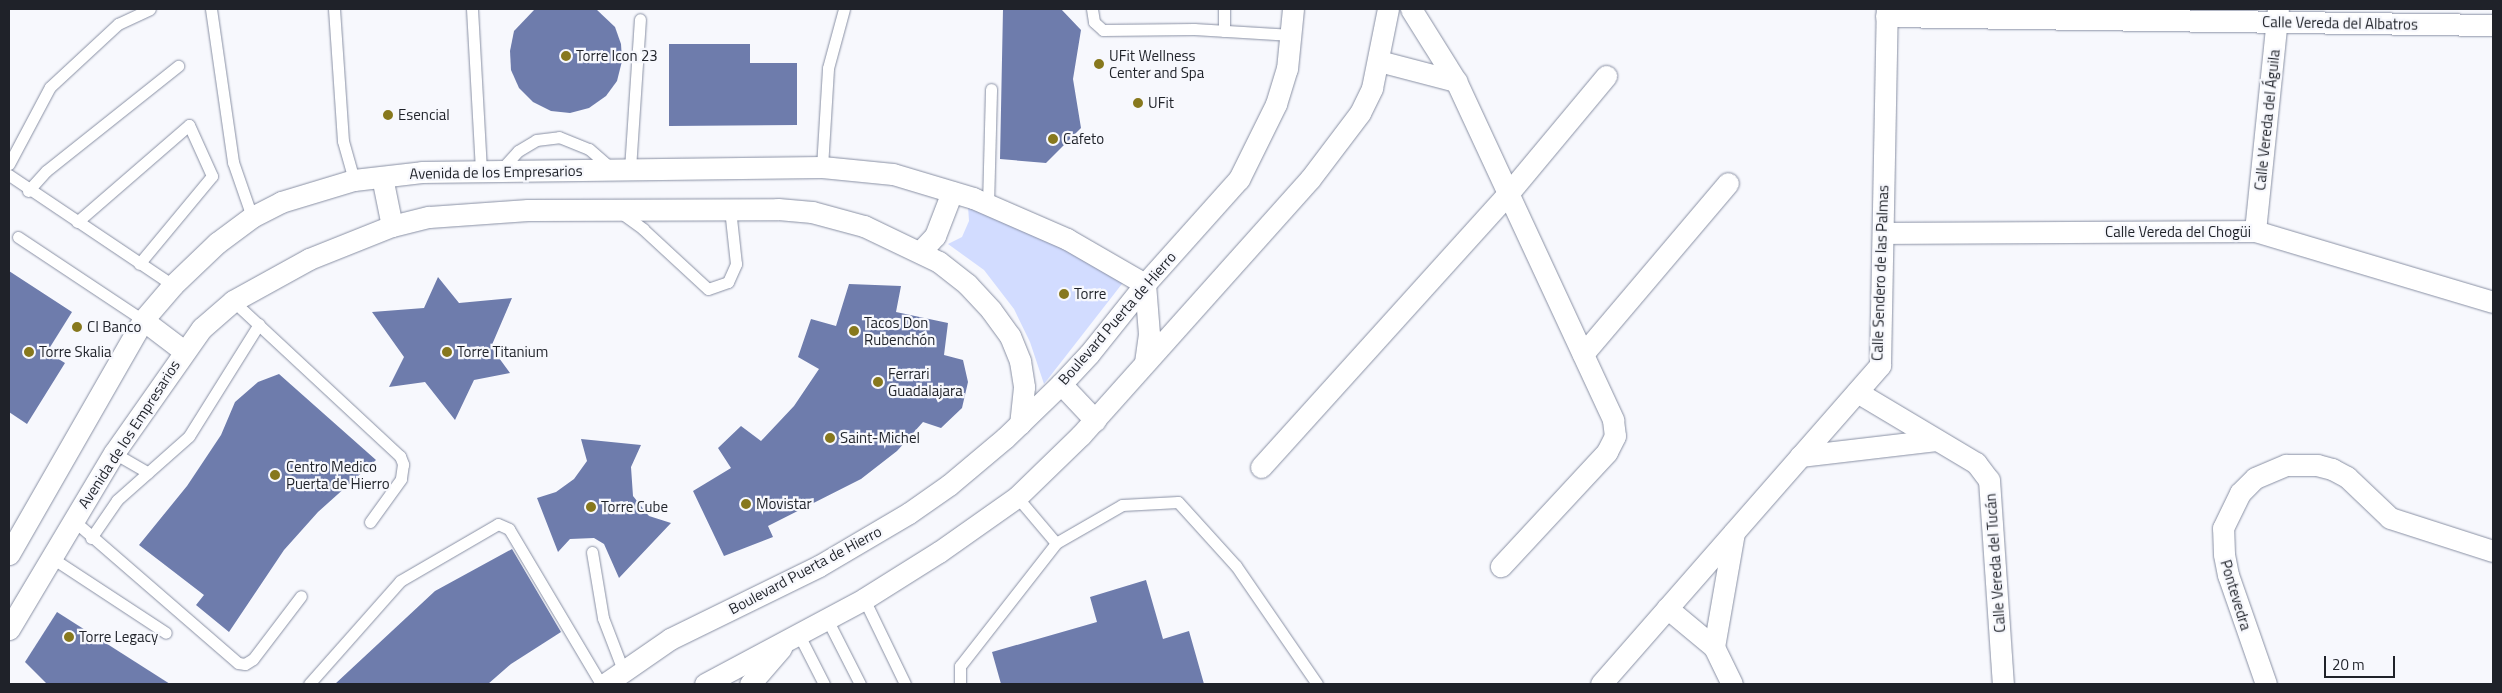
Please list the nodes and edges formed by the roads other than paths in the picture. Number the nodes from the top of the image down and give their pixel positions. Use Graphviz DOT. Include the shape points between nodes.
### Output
graph roads {
  1 [pos="150,9"];
  2 [pos="211,9"];
  3 [pos="334,9"];
  4 [pos="472,9"];
  5 [pos="844,9"];
  6 [pos="1092,9"];
  7 [pos="1224,9"];
  8 [pos="1293,9"];
  9 [pos="1388,9"];
  10 [pos="1411,9"];
  11 [pos="1886,13"];
  12 [pos="2278,15"];
  13 [pos="640,19"];
  14 [pos="2493,25"];
  15 [pos="1224,31"];
  16 [pos="1292,35"];
  17 [pos="1379,61"];
  18 [pos="178,66"];
  19 [pos="1606,76"];
  20 [pos="1456,81"];
  21 [pos="991,89"];
  22 [pos="9,164"];
  23 [pos="822,167"];
  24 [pos="622,169"];
  25 [pos="490,171"];
  26 [pos="9,175"];
  27 [pos="382,177"];
  28 [pos="354,180"];
  29 [pos="1728,183"];
  30 [pos="28,190"];
  31 [pos="952,192"];
  32 [pos="1507,195"];
  33 [pos="988,205"];
  34 [pos="730,209"];
  35 [pos="617,210"];
  36 [pos="252,217"];
  37 [pos="77,222"];
  38 [pos="392,226"];
  39 [pos="2256,231"];
  40 [pos="1882,233"];
  41 [pos="18,237"];
  42 [pos="920,252"];
  43 [pos="139,264"];
  44 [pos="1144,284"];
  45 [pos="172,285"];
  46 [pos="233,301"];
  47 [pos="2493,302"];
  48 [pos="143,320"];
  49 [pos="259,324"];
  50 [pos="184,351"];
  51 [pos="1583,354"];
  52 [pos="1146,363"];
  53 [pos="1061,384"];
  54 [pos="1857,392"];
  55 [pos="1095,420"];
  56 [pos="1020,424"];
  57 [pos="1936,440"];
  58 [pos="114,453"];
  59 [pos="1800,456"];
  60 [pos="1261,467"];
  61 [pos="148,473"];
  62 [pos="1017,497"];
  63 [pos="73,520"];
  64 [pos="370,522"];
  65 [pos="1734,532"];
  66 [pos="90,538"];
  67 [pos="1056,543"];
  68 [pos="2493,551"];
  69 [pos="592,552"];
  70 [pos="9,554"];
  71 [pos="52,558"];
  72 [pos="1501,566"];
  73 [pos="301,596"];
  74 [pos="864,599"];
  75 [pos="1667,608"];
  76 [pos="827,619"];
  77 [pos="9,629"];
  78 [pos="166,633"];
  79 [pos="792,638"];
  80 [pos="1714,647"];
  81 [pos="623,670"];
  82 [pos="309,684"];
  83 [pos="603,684"];
  84 [pos="705,684"];
  85 [pos="750,684"];
  86 [pos="824,684"];
  87 [pos="860,684"];
  88 [pos="905,684"];
  89 [pos="960,684"];
  90 [pos="1317,684"];
  91 [pos="1601,684"];
  92 [pos="1732,684"];
  93 [pos="2003,684"];
  94 [pos="2266,684"];
  1 -- 22 [label="lane" via="118,24 50,87"];
  2 -- 36 [label="lane" via="233,162"];
  3 -- 28 [label="lane" via="343,141"];
  4 -- 25 [label="lane"];
  5 -- 23 [label="lane" via="828,68"];
  6 -- 15 [label="lane" via="1094,22 1103,30"];
  7 -- 15 [label="lane"];
  8 -- 16 [label="street, Boulevard Puerta de Hierro"];
  9 -- 17 [label="street"];
  10 -- 20 [label="street"];
  11 -- 12 [label="street, Calle Vereda del Albatros"];
  11 -- 40 [label="street, Calle Sendero de las Palmas"];
  12 -- 14 [label="street, Calle Vereda del Albatros"];
  12 -- 39 [label="street, Calle Vereda del Águila"];
  13 -- 24 [label="lane"];
  15 -- 16 [label="lane"];
  16 -- 44 [label="street, Boulevard Puerta de Hierro" via="1287,69 1276,104 1243,172"];
  17 -- 20 [label="street"];
  17 -- 52 [label="street" via="1372,88 1360,113 1310,180"];
  18 -- 30 [label="lane" via="46,171"];
  19 -- 32 [label="street"];
  20 -- 32 [label="street"];
  21 -- 33 [label="lane"];
  23 -- 24 [label="street, Avenida de los Empresarios"];
  23 -- 31 [label="street, Avenida de los Empresarios" via="893,174"];
  24 -- 25 [label="street, Avenida de los Empresarios"];
  24 -- 25 [label="lane" via="559,137 536,140"];
  25 -- 27 [label="street, Avenida de los Empresarios" via="422,172"];
  26 -- 30 [label="lane"];
  27 -- 28 [label="street, Avenida de los Empresarios"];
  27 -- 38 [label="street"];
  28 -- 36 [label="street, Avenida de los Empresarios" via="281,202"];
  29 -- 51 [label="street"];
  30 -- 37 [label="lane"];
  31 -- 33 [label="street, Avenida de los Empresarios"];
  31 -- 42 [label="street" via="934,236"];
  32 -- 51 [label="street"];
  32 -- 60 [label="street"];
  33 -- 44 [label="street, Avenida de los Empresarios" via="1067,239"];
  34 -- 35 [label="street, Avenida de los Empresarios"];
  34 -- 35 [label="lane" via="736,264 728,282 708,289 643,229"];
  34 -- 42 [label="street, Avenida de los Empresarios" via="812,212 864,226"];
  35 -- 38 [label="street, Avenida de los Empresarios" via="478,212 429,217"];
  36 -- 45 [label="street, Avenida de los Empresarios" via="217,243"];
  37 -- 43 [label="lane"];
  37 -- 43 [label="lane" via="189,125 212,176"];
  38 -- 46 [label="street, Avenida de los Empresarios" via="309,259"];
  39 -- 40 [label="street, Calle Vereda del Chogüi"];
  39 -- 47 [label="street, Calle Vereda del Chogüi"];
  40 -- 54 [label="street, Calle Sendero de las Palmas" via="1880,365"];
  41 -- 48 [label="lane"];
  42 -- 56 [label="street, Avenida de los Empresarios" via="967,284 1010,336 1020,361 1024,387"];
  43 -- 45 [label="lane"];
  44 -- 52 [label="street" via="1149,334"];
  44 -- 53 [label="street, Boulevard Puerta de Hierro" via="1090,354"];
  45 -- 48 [label="street, Avenida de los Empresarios"];
  46 -- 49 [label="lane"];
  46 -- 50 [label="street, Avenida de los Empresarios" via="202,328"];
  48 -- 50 [label="street"];
  48 -- 70 [label="street, Avenida de los Empresarios"];
  49 -- 61 [label="lane" via="189,436"];
  49 -- 64 [label="lane" via="400,456 403,464 401,479"];
  50 -- 58 [label="street, Avenida de los Empresarios"];
  51 -- 72 [label="street" via="1613,420 1615,436 1607,452"];
  52 -- 55 [label="street"];
  53 -- 55 [label="street"];
  53 -- 56 [label="street, Boulevard Puerta de Hierro"];
  54 -- 57 [label="street, Calle Vereda del Tucán"];
  54 -- 59 [label="street, Calle Sendero de las Palmas"];
  55 -- 62 [label="street"];
  56 -- 81 [label="street, Boulevard Puerta de Hierro" via="949,485 866,541 670,639"];
  57 -- 59 [label="street"];
  57 -- 93 [label="street, Calle Vereda del Tucán" via="1976,463 1989,480"];
  58 -- 61 [label="lane"];
  58 -- 63 [label="street, Avenida de los Empresarios"];
  59 -- 65 [label="street, Calle Sendero de las Palmas"];
  61 -- 66 [label="lane" via="117,500"];
  62 -- 67 [label="lane"];
  62 -- 74 [label="street"];
  63 -- 66 [label="lane"];
  63 -- 71 [label="street, Avenida de los Empresarios"];
  65 -- 75 [label="street, Calle Sendero de las Palmas"];
  65 -- 80 [label="street"];
  66 -- 73 [label="lane" via="238,663 253,660"];
  67 -- 89 [label="lane" via="960,666"];
  67 -- 90 [label="lane" via="1122,505 1178,502 1236,566"];
  68 -- 94 [label="street, Pontevedra" via="2390,518 2347,477 2324,467 2286,465 2255,478 2240,492 2223,528 2224,554 2228,575"];
  69 -- 81 [label="lane" via="603,618 612,649"];
  71 -- 77 [label="street, Avenida de los Empresarios"];
  71 -- 78 [label="lane"];
  74 -- 76 [label="street"];
  74 -- 88 [label="lane"];
  75 -- 80 [label="street"];
  75 -- 91 [label="street, Calle Sendero de las Palmas"];
  76 -- 79 [label="street"];
  76 -- 87 [label="lane"];
  79 -- 84 [label="street"];
  79 -- 85 [label="street"];
  79 -- 86 [label="lane"];
  80 -- 92 [label="street"];
  81 -- 83 [label="street, Boulevard Puerta de Hierro"];
  82 -- 83 [label="lane" via="400,581 498,524 509,529"];
}
